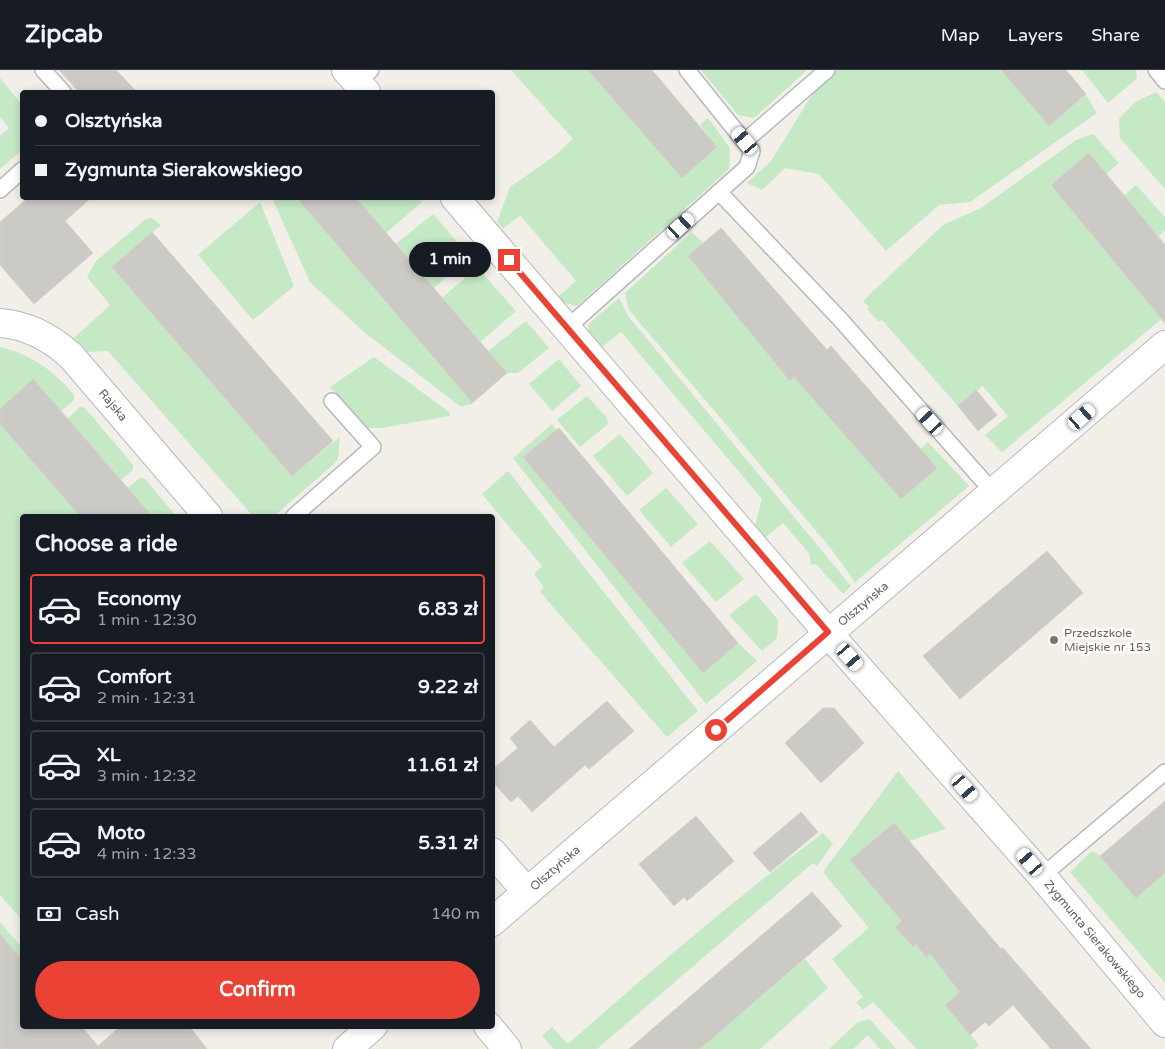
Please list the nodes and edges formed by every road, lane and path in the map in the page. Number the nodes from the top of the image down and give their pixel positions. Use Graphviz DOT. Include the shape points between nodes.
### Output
graph roads {
  1 [pos="43,70"];
  2 [pos="687,70"];
  3 [pos="827,70"];
  4 [pos="1156,70"];
  5 [pos="1165,80"];
  6 [pos="61,90"];
  7 [pos="745,141"];
  8 [pos="20,172"];
  9 [pos="0,190"];
  10 [pos="720,192"];
  11 [pos="457,200"];
  12 [pos="0,322"];
  13 [pos="567,328"];
  14 [pos="1165,345"];
  15 [pos="332,401"];
  16 [pos="994,493"];
  17 [pos="206,514"];
  18 [pos="296,514"];
  19 [pos="828,632"];
  20 [pos="1165,772"];
  21 [pos="495,855"];
  22 [pos="1042,876"];
  23 [pos="527,892"];
  24 [pos="495,919"];
  25 [pos="1165,1023"];
  26 [pos="370,1029"];
  27 [pos="491,1029"];
  28 [pos="347,1049"];
  29 [pos="508,1049"];
  1 -- 6 [label="lane"];
  2 -- 7 [label="lane"];
  3 -- 7 [label="lane"];
  4 -- 5 [label="lane"];
  7 -- 10 [label="lane" via="752,151 747,167"];
  8 -- 9 [label="lane"];
  10 -- 13 [label="lane"];
  10 -- 16 [label="lane" via="839,318"];
  11 -- 13 [label="street, Zygmunta Sierakowskiego"];
  12 -- 17 [label="street, Rajska" via="38,332 71,356"];
  13 -- 19 [label="street, Zygmunta Sierakowskiego"];
  14 -- 16 [label="street, Olsztyńska"];
  15 -- 18 [label="lane" via="373,447"];
  16 -- 19 [label="street, Olsztyńska"];
  19 -- 22 [label="street, Zygmunta Sierakowskiego"];
  19 -- 23 [label="street, Olsztyńska"];
  20 -- 22 [label="lane"];
  21 -- 23 [label="street"];
  22 -- 25 [label="street, Zygmunta Sierakowskiego"];
  23 -- 24 [label="street, Olsztyńska"];
  26 -- 28 [label="street"];
  27 -- 29 [label="street"];
}
